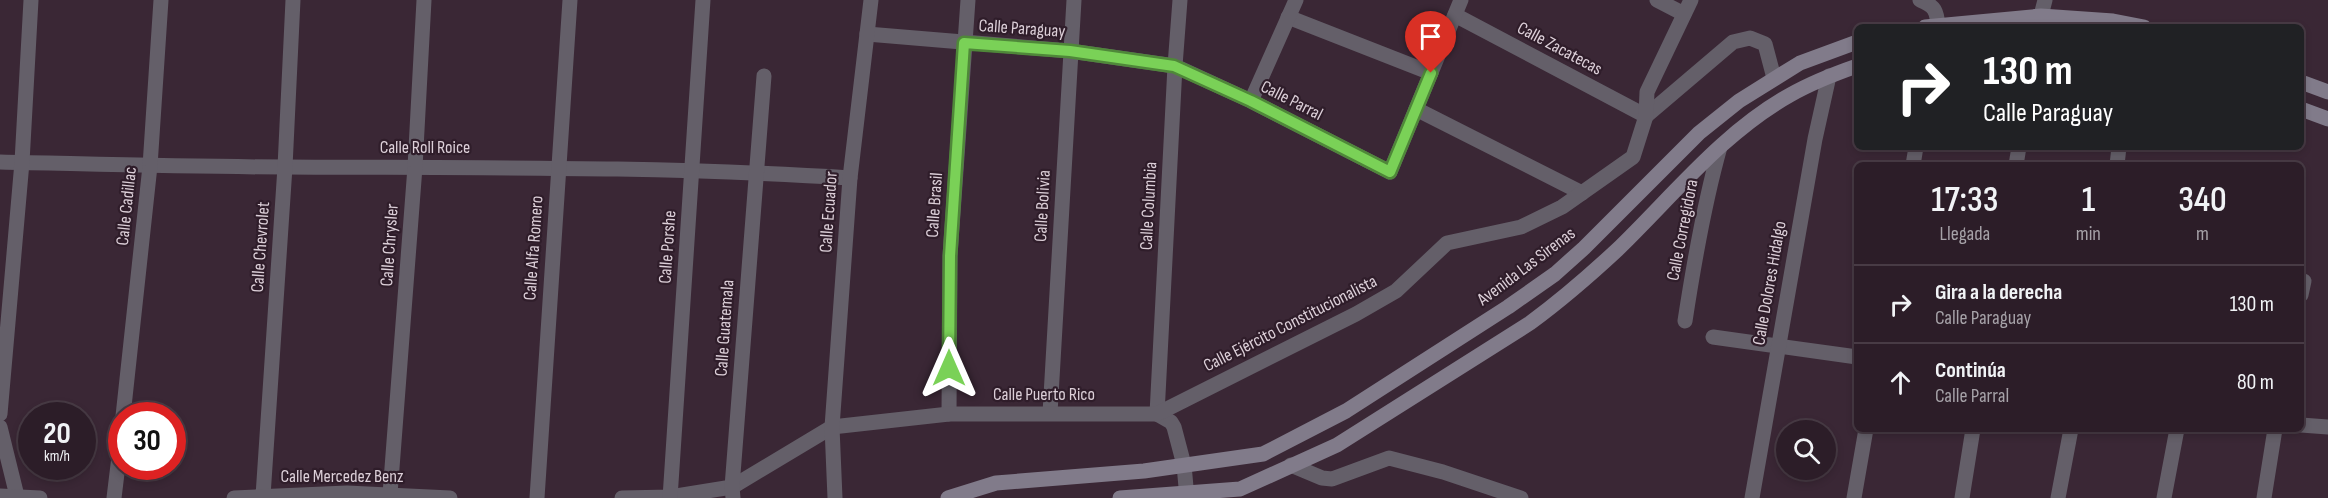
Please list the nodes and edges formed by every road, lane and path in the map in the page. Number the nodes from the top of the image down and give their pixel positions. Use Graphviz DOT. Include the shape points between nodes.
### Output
graph roads {
  1 [pos="31,0"];
  2 [pos="161,0"];
  3 [pos="293,0"];
  4 [pos="424,0"];
  5 [pos="570,0"];
  6 [pos="703,0"];
  7 [pos="871,0"];
  8 [pos="968,0"];
  9 [pos="1074,0"];
  10 [pos="1180,0"];
  11 [pos="1296,0"];
  12 [pos="1461,0"];
  13 [pos="1658,0"];
  14 [pos="1691,0"];
  15 [pos="1920,0"];
  16 [pos="2045,0"];
  17 [pos="1684,14"];
  18 [pos="1455,15"];
  19 [pos="1288,17"];
  20 [pos="2040,22"];
  21 [pos="1934,24"];
  22 [pos="1987,24"];
  23 [pos="2128,24"];
  24 [pos="867,34"];
  25 [pos="964,43"];
  26 [pos="1854,43"];
  27 [pos="1070,51"];
  28 [pos="1174,66"];
  29 [pos="1854,67"];
  30 [pos="1431,73"];
  31 [pos="764,76"];
  32 [pos="1829,76"];
  33 [pos="1774,78"];
  34 [pos="2304,83"];
  35 [pos="2328,92"];
  36 [pos="1251,101"];
  37 [pos="1416,109"];
  38 [pos="2304,110"];
  39 [pos="1646,117"];
  40 [pos="2328,120"];
  41 [pos="1720,147"];
  42 [pos="0,162"];
  43 [pos="22,162"];
  44 [pos="150,166"];
  45 [pos="558,166"];
  46 [pos="285,167"];
  47 [pos="415,167"];
  48 [pos="692,170"];
  49 [pos="755,172"];
  50 [pos="850,178"];
  51 [pos="1582,193"];
  52 [pos="1685,321"];
  53 [pos="1713,337"];
  54 [pos="1778,347"];
  55 [pos="1854,357"];
  56 [pos="125,402"];
  57 [pos="1050,413"];
  58 [pos="0,414"];
  59 [pos="949,414"];
  60 [pos="1156,414"];
  61 [pos="2304,425"];
  62 [pos="0,426"];
  63 [pos="832,427"];
  64 [pos="2328,428"];
  65 [pos="1865,432"];
  66 [pos="1973,432"];
  67 [pos="2070,432"];
  68 [pos="2175,432"];
  69 [pos="2275,432"];
  70 [pos="1184,465"];
  71 [pos="1291,465"];
  72 [pos="116,480"];
  73 [pos="732,492"];
  74 [pos="390,494"];
  75 [pos="347,495"];
  76 [pos="0,496"];
  77 [pos="17,496"];
  78 [pos="263,496"];
  79 [pos="1187,496"];
  80 [pos="40,498"];
  81 [pos="114,498"];
  82 [pos="234,498"];
  83 [pos="450,498"];
  84 [pos="537,498"];
  85 [pos="622,498"];
  86 [pos="670,498"];
  87 [pos="836,498"];
  88 [pos="948,498"];
  89 [pos="1120,498"];
  90 [pos="1521,498"];
  91 [pos="1752,498"];
  92 [pos="1854,498"];
  93 [pos="1962,498"];
  94 [pos="2058,498"];
  95 [pos="2164,498"];
  96 [pos="2264,498"];
  1 -- 43 [label="street"];
  2 -- 44 [label="street, Calle Cadillac"];
  3 -- 46 [label="street, Calle Chevrolet"];
  4 -- 47 [label="street, Calle Chrysler"];
  5 -- 45 [label="street, Calle Alfa Romero"];
  6 -- 48 [label="street, Calle Porshe"];
  7 -- 24 [label="street, Calle Ecuador"];
  8 -- 25 [label="street, Calle Brasil"];
  9 -- 27 [label="street, Calle Bolivia"];
  10 -- 28 [label="street, Calle Columbia"];
  11 -- 19 [label="street"];
  12 -- 18 [label="street"];
  13 -- 17 [label="street"];
  14 -- 17 [label="street, Calle Ejército Constitucionalista"];
  15 -- 21 [label="street" via="1936,10"];
  16 -- 20 [label="street"];
  17 -- 39 [label="street, Calle Ejército Constitucionalista" via="1647,92"];
  18 -- 30 [label="street"];
  18 -- 39 [label="street, Calle Zacatecas"];
  19 -- 30 [label="street"];
  19 -- 36 [label="street"];
  20 -- 22 [label="main road"];
  20 -- 23 [label="main road"];
  24 -- 25 [label="street, Calle Paraguay"];
  24 -- 50 [label="street, Calle Ecuador"];
  25 -- 27 [label="street, Calle Paraguay"];
  25 -- 59 [label="street, Calle Brasil" via="950,256"];
  26 -- 33 [label="main road, Avenida Las Sirenas" via="1800,63"];
  27 -- 28 [label="street, Calle Paraguay"];
  27 -- 57 [label="street, Calle Bolivia"];
  28 -- 36 [label="street, Calle Parral"];
  28 -- 60 [label="street, Calle Columbia"];
  29 -- 32 [label="main road"];
  30 -- 37 [label="street"];
  31 -- 49 [label="street, Calle Guatemala"];
  32 -- 41 [label="main road" via="1782,100"];
  32 -- 54 [label="street, Calle Dolores Hidalgo"];
  33 -- 39 [label="street" via="1765,45 1750,38 1732,42"];
  33 -- 70 [label="main road, Avenida Las Sirenas" via="1699,133 1584,248 1508,307 1346,411 1263,454"];
  34 -- 35 [label="main road"];
  36 -- 37 [label="street, Calle Parral" via="1390,172"];
  37 -- 51 [label="street"];
  38 -- 40 [label="main road"];
  39 -- 51 [label="street, Calle Ejército Constitucionalista" via="1633,157"];
  41 -- 52 [label="street, Calle Corregidora" via="1695,254"];
  41 -- 71 [label="main road" via="1617,249 1537,318 1337,445"];
  42 -- 43 [label="street, Calle Roll Roice"];
  43 -- 44 [label="street, Calle Roll Roice"];
  43 -- 58 [label="street"];
  44 -- 46 [label="street, Calle Roll Roice"];
  44 -- 56 [label="street, Calle Cadillac"];
  45 -- 47 [label="street, Calle Roll Roice"];
  45 -- 48 [label="street, Calle Roll Roice"];
  45 -- 84 [label="street, Calle Alfa Romero"];
  46 -- 47 [label="street, Calle Roll Roice"];
  46 -- 78 [label="street, Calle Chevrolet"];
  47 -- 74 [label="street, Calle Chrysler"];
  48 -- 49 [label="street, Calle Roll Roice"];
  48 -- 86 [label="street, Calle Porshe"];
  49 -- 50 [label="street, Calle Roll Roice"];
  49 -- 73 [label="street, Calle Guatemala"];
  50 -- 63 [label="street, Calle Ecuador"];
  51 -- 60 [label="street, Calle Ejército Constitucionalista" via="1521,227 1447,243 1396,291"];
  53 -- 54 [label="street"];
  54 -- 55 [label="street"];
  54 -- 91 [label="street, Calle Dolores Hidalgo"];
  57 -- 59 [label="street, Calle Puerto Rico"];
  57 -- 60 [label="street, Calle Puerto Rico"];
  59 -- 63 [label="street, Calle Puerto Rico"];
  60 -- 70 [label="street" via="1171,422"];
  61 -- 64 [label="street"];
  62 -- 77 [label="street"];
  63 -- 73 [label="street, Calle Puerto Rico"];
  63 -- 87 [label="street, Calle Ecuador"];
  65 -- 92 [label="street"];
  66 -- 93 [label="street"];
  67 -- 94 [label="street"];
  68 -- 95 [label="street"];
  69 -- 96 [label="street"];
  70 -- 79 [label="street"];
  70 -- 88 [label="main road, Avenida Las Sirenas" via="996,483"];
  71 -- 79 [label="main road" via="1240,489"];
  71 -- 90 [label="street" via="1332,479 1389,458"];
  72 -- 81 [label="street"];
  73 -- 86 [label="street"];
  74 -- 75 [label="street, Calle Mercedez Benz"];
  74 -- 83 [label="street, Calle Mercedez Benz"];
  75 -- 78 [label="street, Calle Mercedez Benz"];
  76 -- 77 [label="street"];
  77 -- 80 [label="street"];
  78 -- 82 [label="street, Calle Mercedez Benz"];
  79 -- 89 [label="main road"];
  85 -- 86 [label="street"];
}
